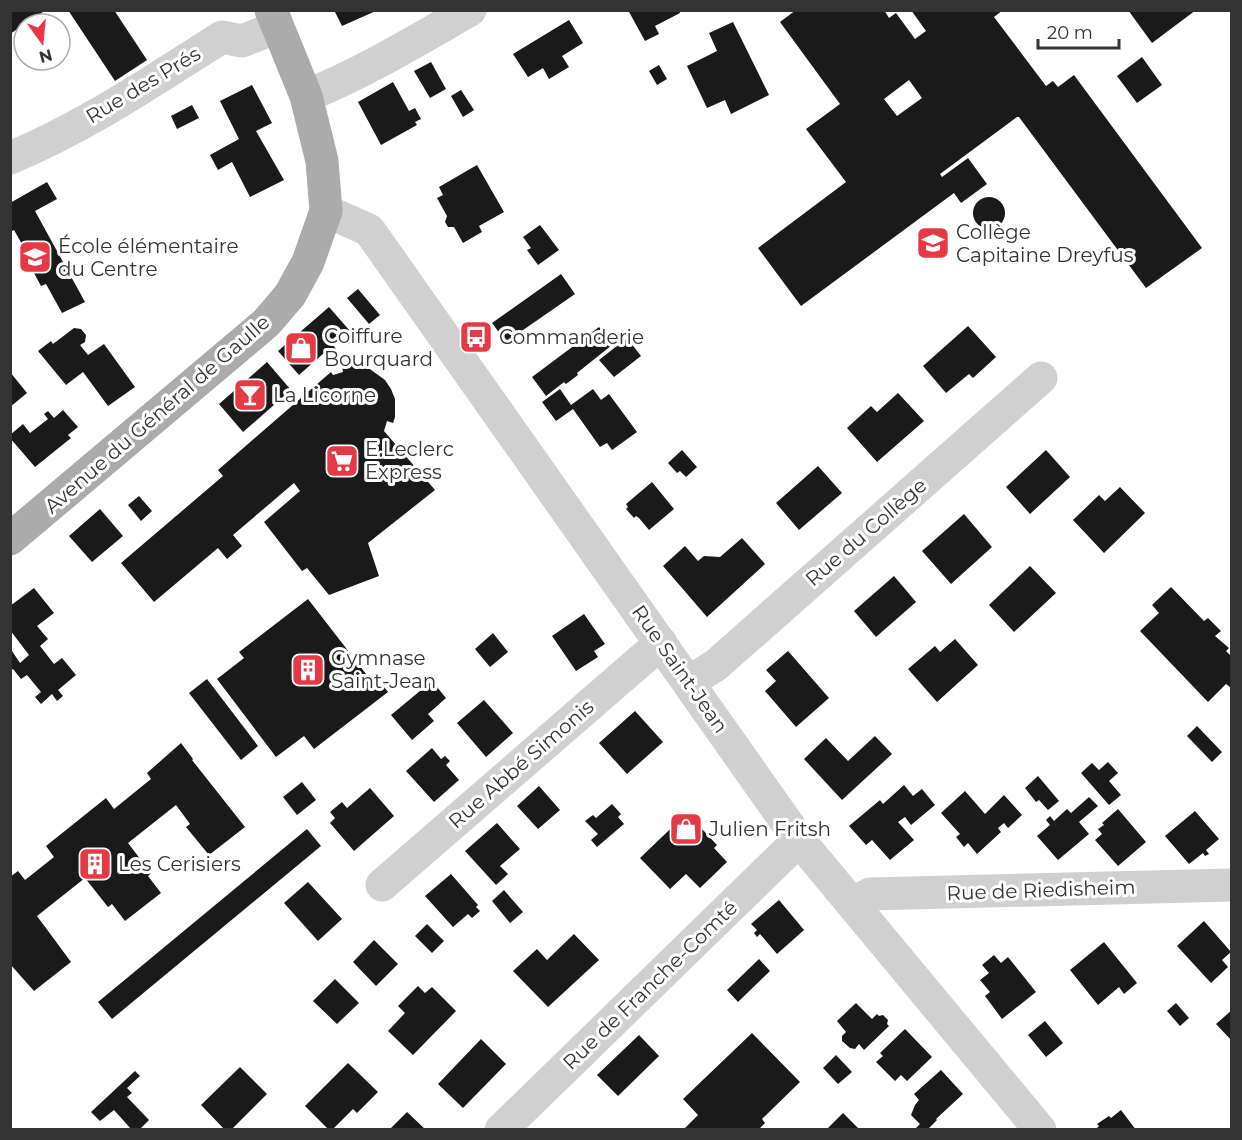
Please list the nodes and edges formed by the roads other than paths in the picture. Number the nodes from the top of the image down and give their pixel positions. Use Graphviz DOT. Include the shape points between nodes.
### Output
graph roads {
  1 [pos="470,10"];
  2 [pos="274,19"];
  3 [pos="306,96"];
  4 [pos="10,158"];
  5 [pos="326,211"];
  6 [pos="1041,378"];
  7 [pos="10,539"];
  8 [pos="661,642"];
  9 [pos="689,682"];
  10 [pos="799,840"];
  11 [pos="382,885"];
  12 [pos="1232,885"];
  13 [pos="853,903"];
  14 [pos="501,1130"];
  15 [pos="1041,1130"];
  1 -- 3 [label="street" via="336,84"];
  2 -- 3 [label="main road, Avenue du Général de Gaulle"];
  2 -- 4 [label="street, Rue des Prés" via="242,41 222,37 96,114"];
  3 -- 5 [label="main road, Avenue du Général de Gaulle" via="322,161"];
  5 -- 7 [label="main road, Avenue du Général de Gaulle" via="290,295 266,323"];
  5 -- 8 [label="street, Rue Saint-Jean" via="369,230"];
  6 -- 9 [label="street, Rue du Collège" via="716,665"];
  8 -- 9 [label="street, Rue Saint-Jean"];
  8 -- 11 [label="street, Rue Abbé Simonis"];
  9 -- 10 [label="street, Rue Saint-Jean"];
  10 -- 13 [label="street, Rue Saint-Jean"];
  10 -- 14 [label="street, Rue de Franche-Comté"];
  12 -- 13 [label="street, Rue de Riedisheim" via="870,894"];
  13 -- 15 [label="street, Rue Saint-Jean"];
}
